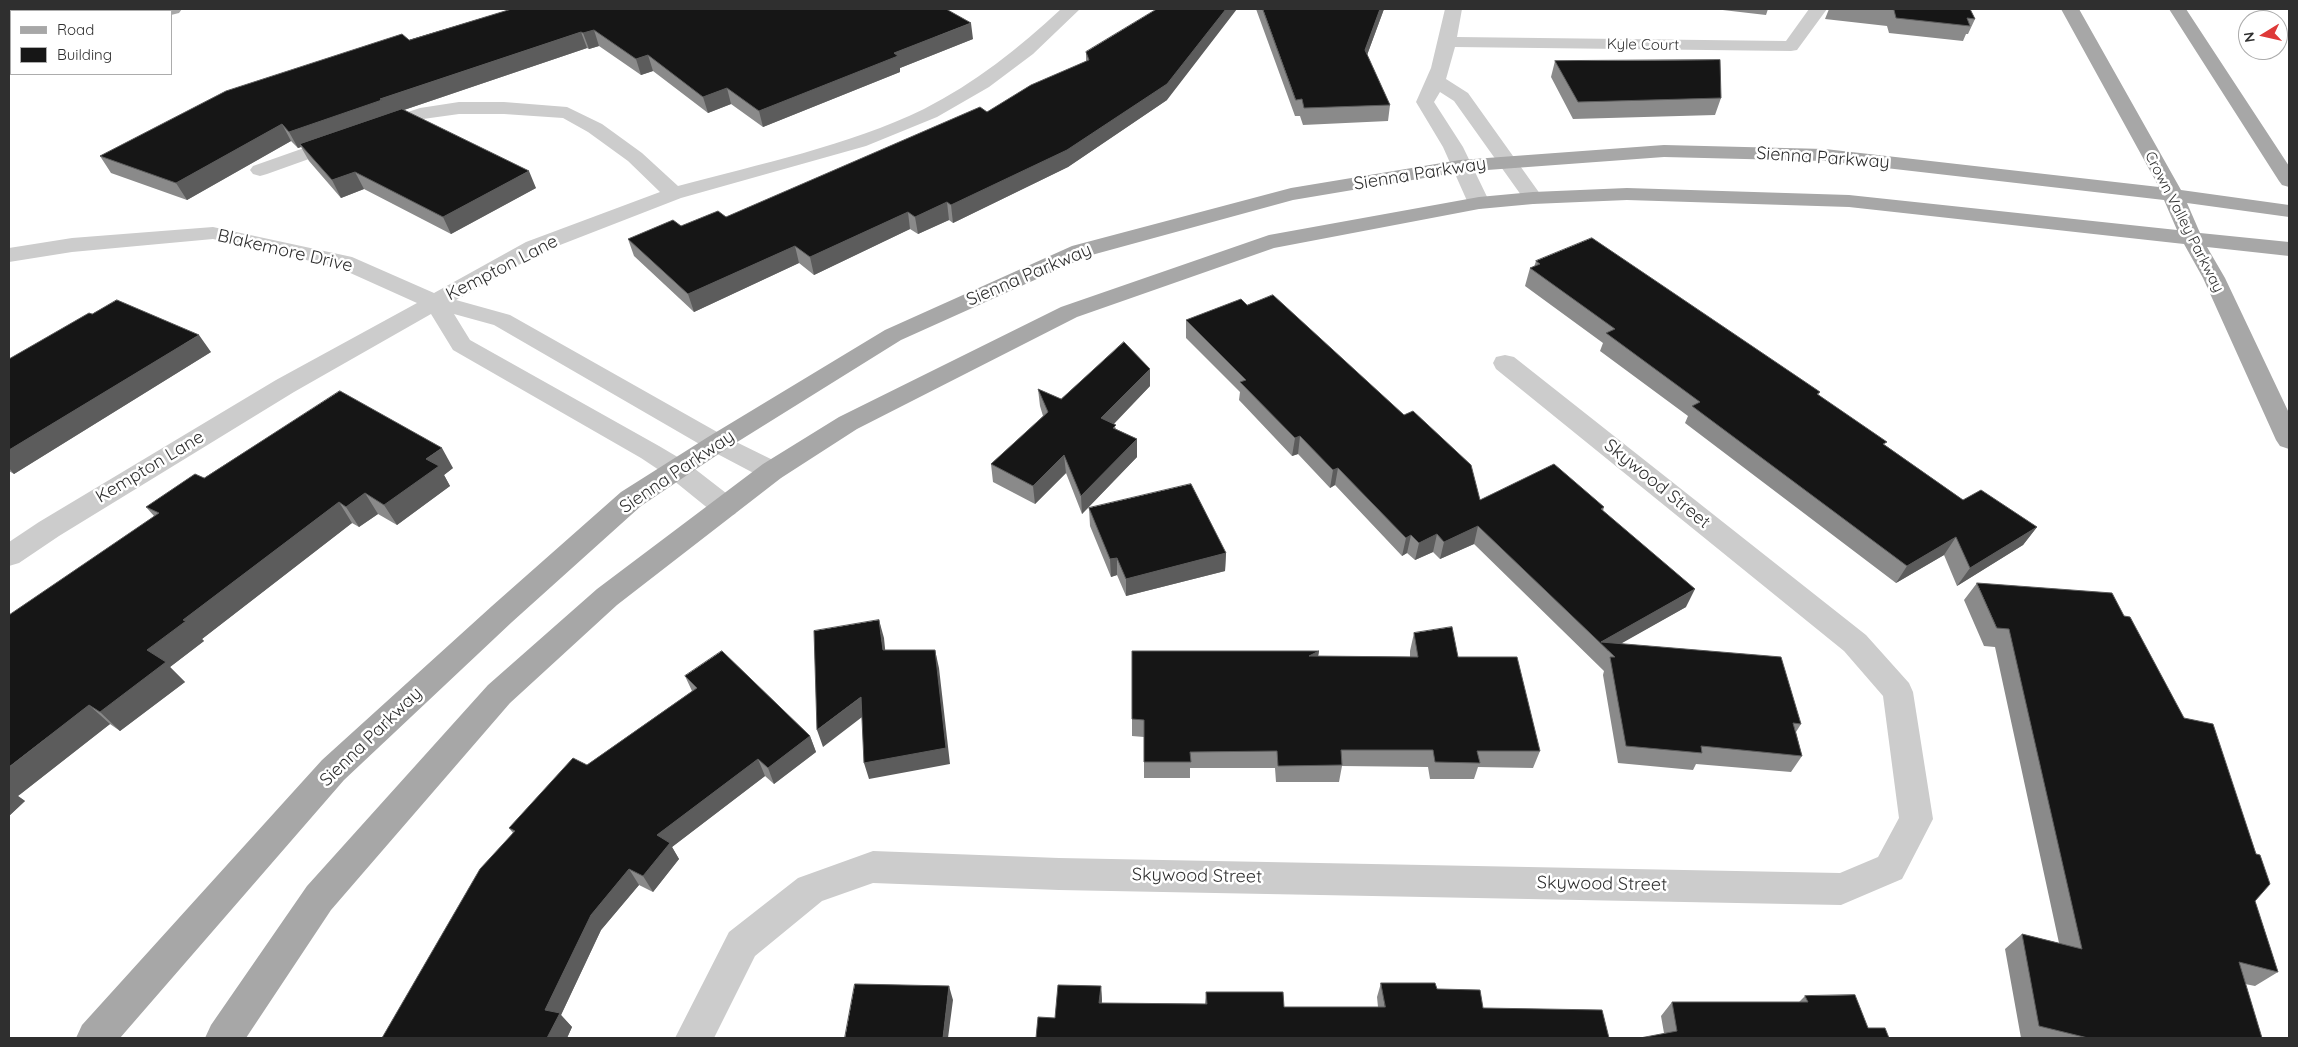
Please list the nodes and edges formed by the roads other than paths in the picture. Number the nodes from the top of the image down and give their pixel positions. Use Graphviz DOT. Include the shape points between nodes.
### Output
graph roads {
  1 [pos="1453,9"];
  2 [pos="1818,9"];
  3 [pos="2070,9"];
  4 [pos="2177,9"];
  5 [pos="1063,11"];
  6 [pos="1448,42"];
  7 [pos="1437,82"];
  8 [pos="1508,161"];
  9 [pos="1460,166"];
  10 [pos="260,170"];
  11 [pos="2289,181"];
  12 [pos="674,194"];
  13 [pos="2172,195"];
  14 [pos="1532,198"];
  15 [pos="1479,203"];
  16 [pos="2289,211"];
  17 [pos="2191,237"];
  18 [pos="2289,249"];
  19 [pos="9,255"];
  20 [pos="435,302"];
  21 [pos="1505,362"];
  22 [pos="2289,440"];
  23 [pos="717,442"];
  24 [pos="677,469"];
  25 [pos="772,471"];
  26 [pos="725,507"];
  27 [pos="9,556"];
  28 [pos="95,1038"];
  29 [pos="224,1038"];
  30 [pos="694,1038"];
  1 -- 6 [label="street"];
  2 -- 6 [label="street, Kyle Court" via="1791,46"];
  3 -- 13 [label="main road, Crown Valley Parkway"];
  4 -- 11 [label="main road"];
  5 -- 12 [label="street, Kempton Lane" via="1028,50 982,83 930,113 860,142"];
  6 -- 7 [label="street"];
  7 -- 8 [label="street" via="1461,97"];
  7 -- 9 [label="street" via="1425,102"];
  8 -- 9 [label="main road, Sienna Parkway"];
  8 -- 13 [label="main road, Sienna Parkway" via="1664,151 1825,155"];
  8 -- 14 [label="street"];
  9 -- 15 [label="street"];
  9 -- 23 [label="main road, Sienna Parkway" via="1291,194 1080,251 893,335"];
  10 -- 12 [label="street" via="420,114 452,108 504,108 567,113 636,157"];
  12 -- 20 [label="street, Kempton Lane" via="534,248"];
  13 -- 16 [label="main road, Sienna Parkway"];
  13 -- 17 [label="main road, Crown Valley Parkway"];
  14 -- 15 [label="main road"];
  14 -- 17 [label="main road" via="1628,194 1849,200"];
  15 -- 25 [label="main road" via="1269,242 1069,312 848,423"];
  17 -- 18 [label="main road"];
  17 -- 22 [label="main road, Crown Valley Parkway" via="2214,278"];
  19 -- 20 [label="street, Blakemore Drive" via="72,245 213,233 344,262"];
  20 -- 23 [label="street, Blakemore Drive" via="502,320"];
  20 -- 24 [label="street" via="461,345"];
  20 -- 27 [label="street, Kempton Lane" via="285,386 49,528"];
  21 -- 30 [label="street, Skywood Street" via="1856,643 1898,692 1916,819 1890,868 1841,889 1059,874 873,867 810,889 742,944"];
  23 -- 24 [label="main road, Sienna Parkway"];
  23 -- 25 [label="street, Blakemore Drive"];
  24 -- 26 [label="street"];
  24 -- 28 [label="main road, Sienna Parkway" via="631,499 333,770"];
  25 -- 26 [label="main road"];
  26 -- 29 [label="main road" via="606,597 499,694 319,898"];
}
